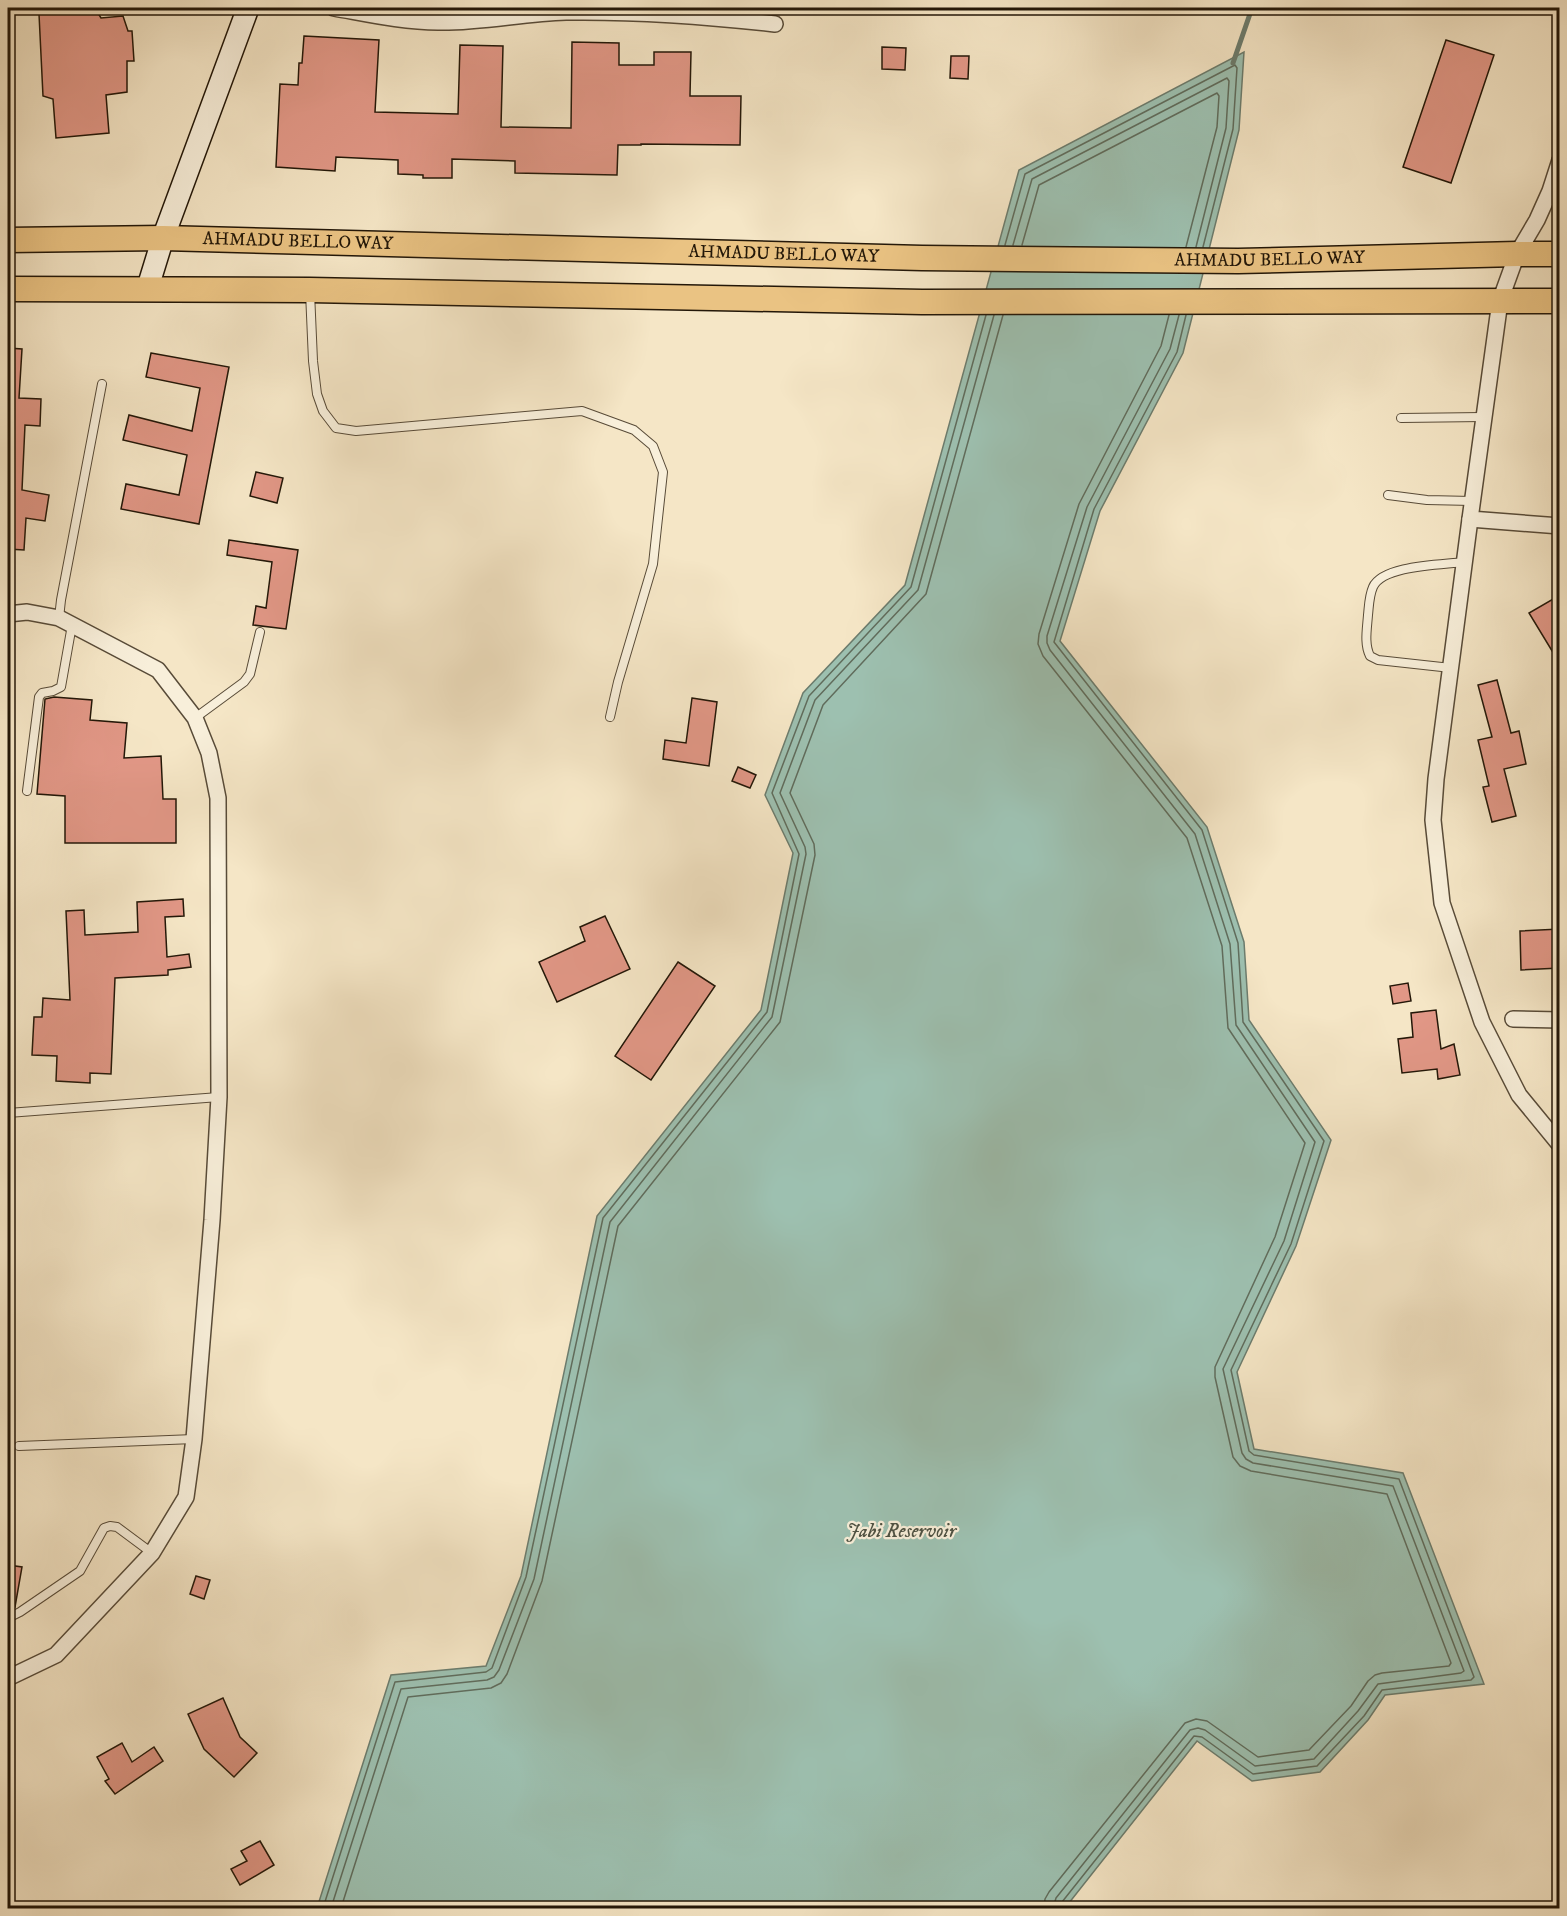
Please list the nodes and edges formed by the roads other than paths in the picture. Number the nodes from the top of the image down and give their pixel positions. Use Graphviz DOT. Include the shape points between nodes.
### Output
graph roads {
  1 [pos="248,8"];
  2 [pos="334,8"];
  3 [pos="776,24"];
  4 [pos="1560,160"];
  5 [pos="163,238"];
  6 [pos="8,240"];
  7 [pos="1517,254"];
  8 [pos="1560,254"];
  9 [pos="8,289"];
  10 [pos="147,290"];
  11 [pos="310,290"];
  12 [pos="1500,301"];
  13 [pos="1560,301"];
  14 [pos="102,384"];
  15 [pos="1483,417"];
  16 [pos="1401,418"];
  17 [pos="1388,495"];
  18 [pos="1472,501"];
  19 [pos="1470,519"];
  20 [pos="1560,526"];
  21 [pos="1464,562"];
  22 [pos="8,614"];
  23 [pos="66,620"];
  24 [pos="260,632"];
  25 [pos="1451,668"];
  26 [pos="610,717"];
  27 [pos="195,718"];
  28 [pos="27,791"];
  29 [pos="1513,1019"];
  30 [pos="1560,1020"];
  31 [pos="219,1096"];
  32 [pos="8,1113"];
  33 [pos="1560,1145"];
  34 [pos="194,1439"];
  35 [pos="19,1446"];
  36 [pos="152,1553"];
  37 [pos="8,1618"];
  38 [pos="8,1678"];
  1 -- 5 [label="street"];
  2 -- 3 [label="street" via="436,22 564,12 704,16"];
  4 -- 7 [label="street" via="1550,192"];
  5 -- 6 [label="main road, AHMADU BELLO WAY"];
  5 -- 7 [label="main road, AHMADU BELLO WAY" via="922,258 1238,261"];
  5 -- 10 [label="street"];
  7 -- 8 [label="main road, AHMADU BELLO WAY"];
  7 -- 12 [label="street"];
  9 -- 10 [label="main road"];
  10 -- 11 [label="main road"];
  11 -- 12 [label="main road" via="922,302"];
  11 -- 26 [label="lane" via="317,394 323,411 336,428 356,431 582,411 634,430 653,446 663,472 653,564"];
  12 -- 13 [label="main road"];
  12 -- 15 [label="street"];
  14 -- 23 [label="lane" via="61,600"];
  15 -- 16 [label="lane"];
  15 -- 18 [label="street"];
  17 -- 18 [label="lane"];
  18 -- 19 [label="street"];
  19 -- 20 [label="street"];
  19 -- 21 [label="street"];
  21 -- 25 [label="street"];
  21 -- 25 [label="lane" via="1397,570 1373,585 1369,600 1366,648 1370,656"];
  22 -- 23 [label="street" via="27,612"];
  23 -- 27 [label="street" via="158,670"];
  23 -- 28 [label="lane" via="60,687 39,697"];
  24 -- 27 [label="lane" via="250,674 244,682"];
  25 -- 33 [label="street" via="1433,820 1442,903 1482,1022 1519,1095"];
  27 -- 31 [label="street" via="209,753 218,798"];
  29 -- 30 [label="street"];
  31 -- 32 [label="lane"];
  31 -- 34 [label="street"];
  34 -- 35 [label="lane"];
  34 -- 36 [label="street" via="186,1497"];
  36 -- 37 [label="lane" via="117,1527 104,1528 80,1571"];
  36 -- 38 [label="street" via="56,1655"];
}
